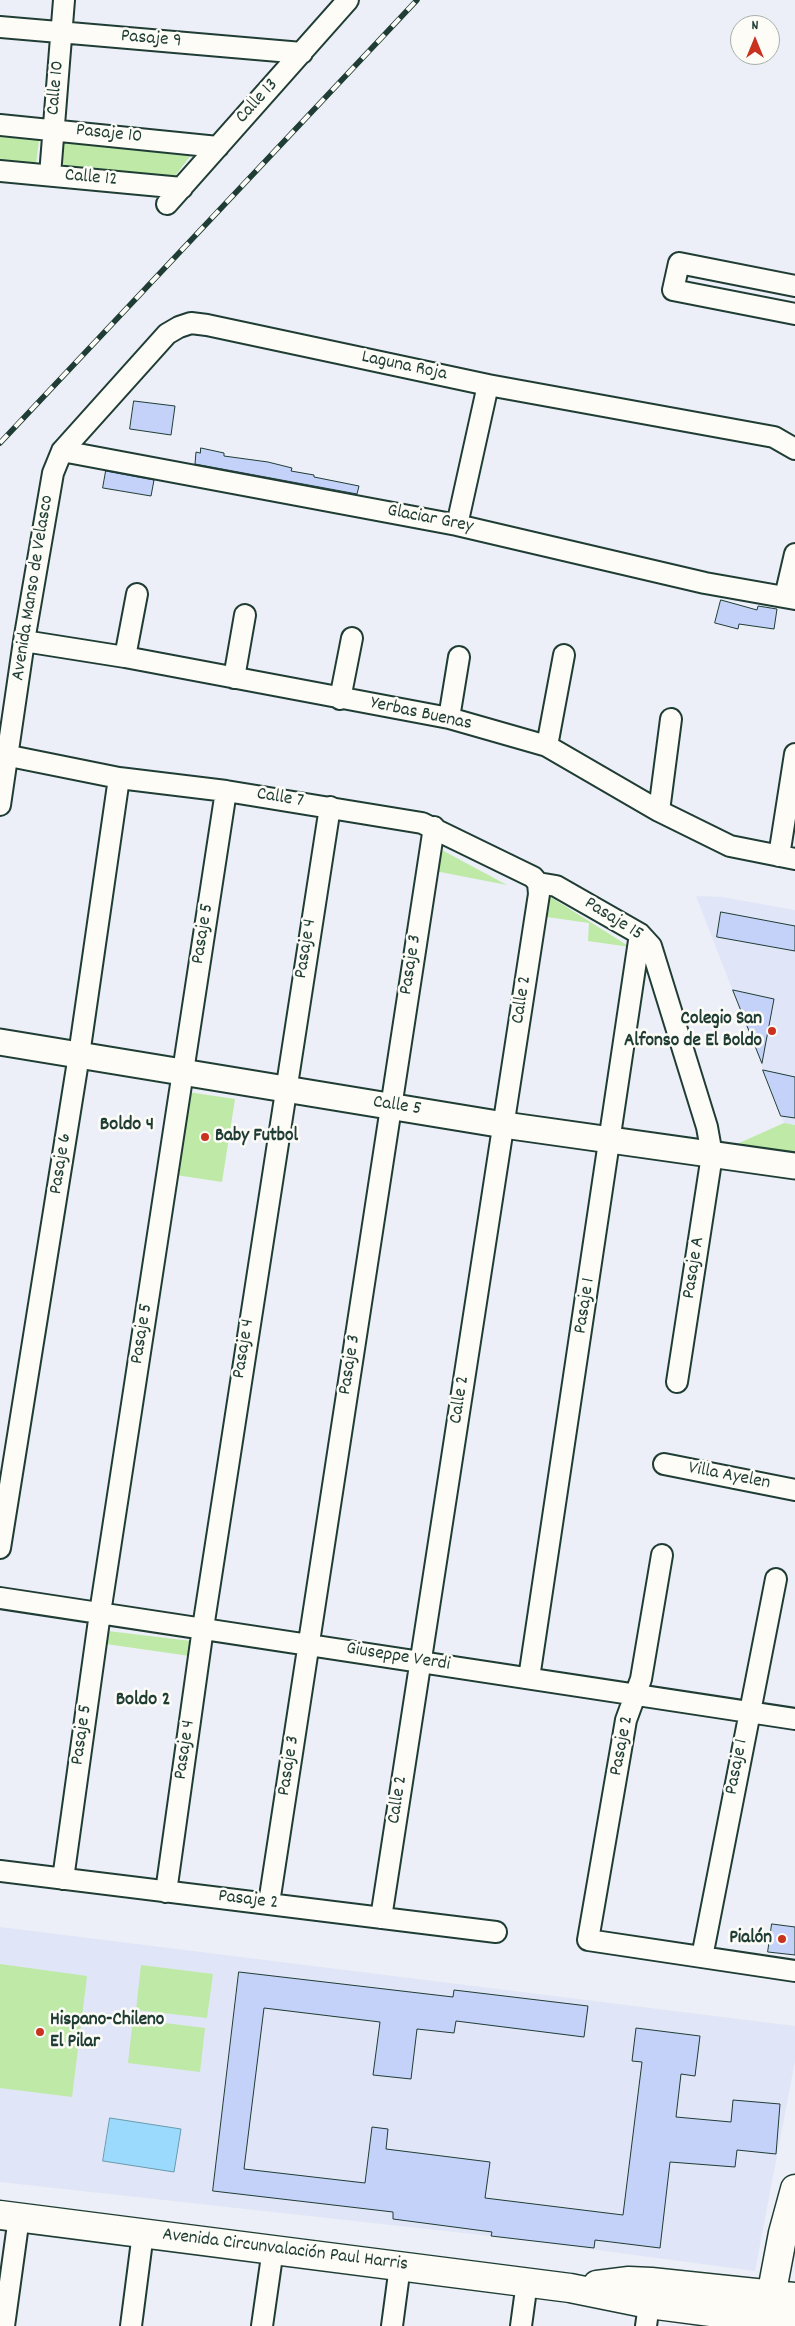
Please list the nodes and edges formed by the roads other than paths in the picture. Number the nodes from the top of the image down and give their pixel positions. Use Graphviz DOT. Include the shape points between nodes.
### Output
graph roads {
  1 [pos="64,0"];
  2 [pos="348,0"];
  3 [pos="0,27"];
  4 [pos="62,32"];
  5 [pos="302,53"];
  6 [pos="0,125"];
  7 [pos="53,129"];
  8 [pos="218,147"];
  9 [pos="0,171"];
  10 [pos="50,175"];
  11 [pos="182,188"];
  12 [pos="167,204"];
  13 [pos="795,286"];
  14 [pos="795,314"];
  15 [pos="488,385"];
  16 [pos="795,449"];
  17 [pos="62,451"];
  18 [pos="457,525"];
  19 [pos="795,554"];
  20 [pos="137,594"];
  21 [pos="790,598"];
  22 [pos="245,615"];
  23 [pos="352,638"];
  24 [pos="24,641"];
  25 [pos="564,655"];
  26 [pos="125,656"];
  27 [pos="459,656"];
  28 [pos="234,678"];
  29 [pos="340,699"];
  30 [pos="449,718"];
  31 [pos="671,719"];
  32 [pos="547,746"];
  33 [pos="795,754"];
  34 [pos="4,755"];
  35 [pos="119,778"];
  36 [pos="226,790"];
  37 [pos="0,805"];
  38 [pos="330,807"];
  39 [pos="659,812"];
  40 [pos="434,828"];
  41 [pos="787,858"];
  42 [pos="538,883"];
  43 [pos="640,934"];
  44 [pos="0,1042"];
  45 [pos="79,1055"];
  46 [pos="182,1072"];
  47 [pos="285,1089"];
  48 [pos="390,1106"];
  49 [pos="504,1125"];
  50 [pos="611,1140"];
  51 [pos="712,1154"];
  52 [pos="795,1166"];
  53 [pos="677,1382"];
  54 [pos="664,1464"];
  55 [pos="795,1490"];
  56 [pos="0,1548"];
  57 [pos="662,1555"];
  58 [pos="776,1579"];
  59 [pos="0,1598"];
  60 [pos="100,1613"];
  61 [pos="203,1628"];
  62 [pos="308,1644"];
  63 [pos="421,1662"];
  64 [pos="529,1678"];
  65 [pos="635,1694"];
  66 [pos="748,1712"];
  67 [pos="795,1719"];
  68 [pos="0,1871"];
  69 [pos="64,1879"];
  70 [pos="166,1892"];
  71 [pos="269,1904"];
  72 [pos="381,1918"];
  73 [pos="496,1932"];
  74 [pos="702,1957"];
  75 [pos="795,1971"];
  76 [pos="795,2189"];
  77 [pos="9,2216"];
  78 [pos="143,2233"];
  79 [pos="273,2249"];
  80 [pos="400,2266"];
  81 [pos="527,2282"];
  82 [pos="570,2288"];
  83 [pos="783,2309"];
  84 [pos="647,2315"];
  85 [pos="4,2326"];
  86 [pos="131,2326"];
  87 [pos="262,2326"];
  88 [pos="392,2326"];
  89 [pos="521,2326"];
  1 -- 4 [label="street, Calle 10"];
  2 -- 5 [label="street, Calle 13"];
  3 -- 4 [label="street, Pasaje 9"];
  4 -- 5 [label="street, Pasaje 9"];
  4 -- 7 [label="street, Calle 10"];
  5 -- 8 [label="street, Calle 13"];
  6 -- 7 [label="street, Pasaje 10"];
  7 -- 8 [label="street, Pasaje 10"];
  7 -- 10 [label="street, Calle 10"];
  8 -- 11 [label="street, Calle 13"];
  9 -- 10 [label="street, Calle 12"];
  10 -- 11 [label="street, Calle 12"];
  11 -- 12 [label="street, Calle 13"];
  13 -- 14 [label="street" via="679,263 673,290"];
  15 -- 16 [label="street, Laguna Roja" via="774,437"];
  15 -- 17 [label="street, Laguna Roja" via="191,323 179,327 159,342"];
  15 -- 18 [label="street"];
  17 -- 18 [label="street, Glaciar Grey"];
  17 -- 24 [label="street, Avenida Manso de Velasco" via="53,473"];
  18 -- 21 [label="street, Glaciar Grey" via="705,583"];
  19 -- 21 [label="street"];
  20 -- 26 [label="street"];
  22 -- 28 [label="street"];
  23 -- 29 [label="street"];
  24 -- 26 [label="street, Yerbas Buenas"];
  24 -- 34 [label="street, Avenida Manso de Velasco"];
  25 -- 32 [label="street"];
  26 -- 28 [label="street, Yerbas Buenas"];
  27 -- 30 [label="street"];
  28 -- 29 [label="street, Yerbas Buenas"];
  29 -- 30 [label="street, Yerbas Buenas"];
  30 -- 32 [label="street, Yerbas Buenas"];
  31 -- 39 [label="street"];
  32 -- 39 [label="street, Yerbas Buenas"];
  33 -- 41 [label="street"];
  34 -- 35 [label="street, Calle 7"];
  34 -- 37 [label="street, Avenida Manso de Velasco"];
  35 -- 36 [label="street, Calle 7"];
  35 -- 45 [label="street, Pasaje 6"];
  36 -- 38 [label="street, Calle 7"];
  36 -- 46 [label="street, Pasaje 5"];
  38 -- 40 [label="street, Calle 7"];
  38 -- 47 [label="street, Pasaje 4"];
  39 -- 41 [label="street, Yerbas Buenas" via="730,846"];
  40 -- 42 [label="street, Calle 7" via="533,877"];
  40 -- 48 [label="street, Pasaje 3"];
  42 -- 43 [label="street, Pasaje 15" via="556,886"];
  42 -- 49 [label="street, Calle 2" via="539,894"];
  43 -- 50 [label="street, Pasaje 1"];
  43 -- 51 [label="street, Pasaje 15" via="651,946 707,1127"];
  44 -- 45 [label="street, Calle 5"];
  45 -- 46 [label="street, Calle 5"];
  45 -- 56 [label="street, Pasaje 6"];
  46 -- 47 [label="street, Calle 5"];
  46 -- 60 [label="street, Pasaje 5"];
  47 -- 48 [label="street, Calle 5"];
  47 -- 61 [label="street, Pasaje 4"];
  48 -- 49 [label="street, Calle 5"];
  48 -- 62 [label="street, Pasaje 3"];
  49 -- 50 [label="street, Calle 5"];
  49 -- 63 [label="street, Calle 2"];
  50 -- 51 [label="street, Calle 5"];
  50 -- 64 [label="street, Pasaje 1"];
  51 -- 52 [label="street, Calle 5"];
  51 -- 53 [label="street, Pasaje A"];
  54 -- 55 [label="street, Villa Ayelen"];
  57 -- 65 [label="street, Pasaje 2" via="642,1679"];
  58 -- 66 [label="street, Pasaje 1"];
  59 -- 60 [label="street, Giuseppe Verdi"];
  60 -- 61 [label="street, Giuseppe Verdi"];
  60 -- 69 [label="street, Pasaje 5"];
  61 -- 62 [label="street, Giuseppe Verdi"];
  61 -- 70 [label="street, Pasaje 4"];
  62 -- 63 [label="street, Giuseppe Verdi"];
  62 -- 71 [label="street, Pasaje 3"];
  63 -- 64 [label="street, Giuseppe Verdi"];
  63 -- 72 [label="street, Calle 2"];
  64 -- 65 [label="street, Giuseppe Verdi"];
  65 -- 66 [label="street, Giuseppe Verdi"];
  65 -- 74 [label="street, Pasaje 2" via="626,1720 588,1940"];
  66 -- 67 [label="street, Giuseppe Verdi"];
  66 -- 74 [label="street, Pasaje 1"];
  68 -- 69 [label="street, Pasaje 2"];
  69 -- 70 [label="street, Pasaje 2"];
  70 -- 71 [label="street, Pasaje 2"];
  71 -- 72 [label="street, Pasaje 2"];
  72 -- 73 [label="street, Pasaje 2"];
  74 -- 75 [label="street"];
  76 -- 83 [label="main road" via="783,2233"];
  77 -- 78 [label="main road, Avenida Circunvalación Paul Harris"];
  77 -- 85 [label="street"];
  78 -- 79 [label="main road, Avenida Circunvalación Paul Harris"];
  78 -- 86 [label="street"];
  79 -- 80 [label="main road, Avenida Circunvalación Paul Harris"];
  79 -- 87 [label="street"];
  80 -- 81 [label="main road, Avenida Circunvalación Paul Harris"];
  80 -- 88 [label="street"];
  81 -- 82 [label="main road, Avenida Circunvalación Paul Harris"];
  81 -- 89 [label="street"];
  82 -- 83 [label="main road, Avenida Circunvalación Paul Harris" via="629,2281 651,2282"];
  82 -- 84 [label="main road, Avenida Circunvalación Paul Harris"];
  83 -- 84 [label="main road, Avenida Circunvalación Paul Harris"];
}
